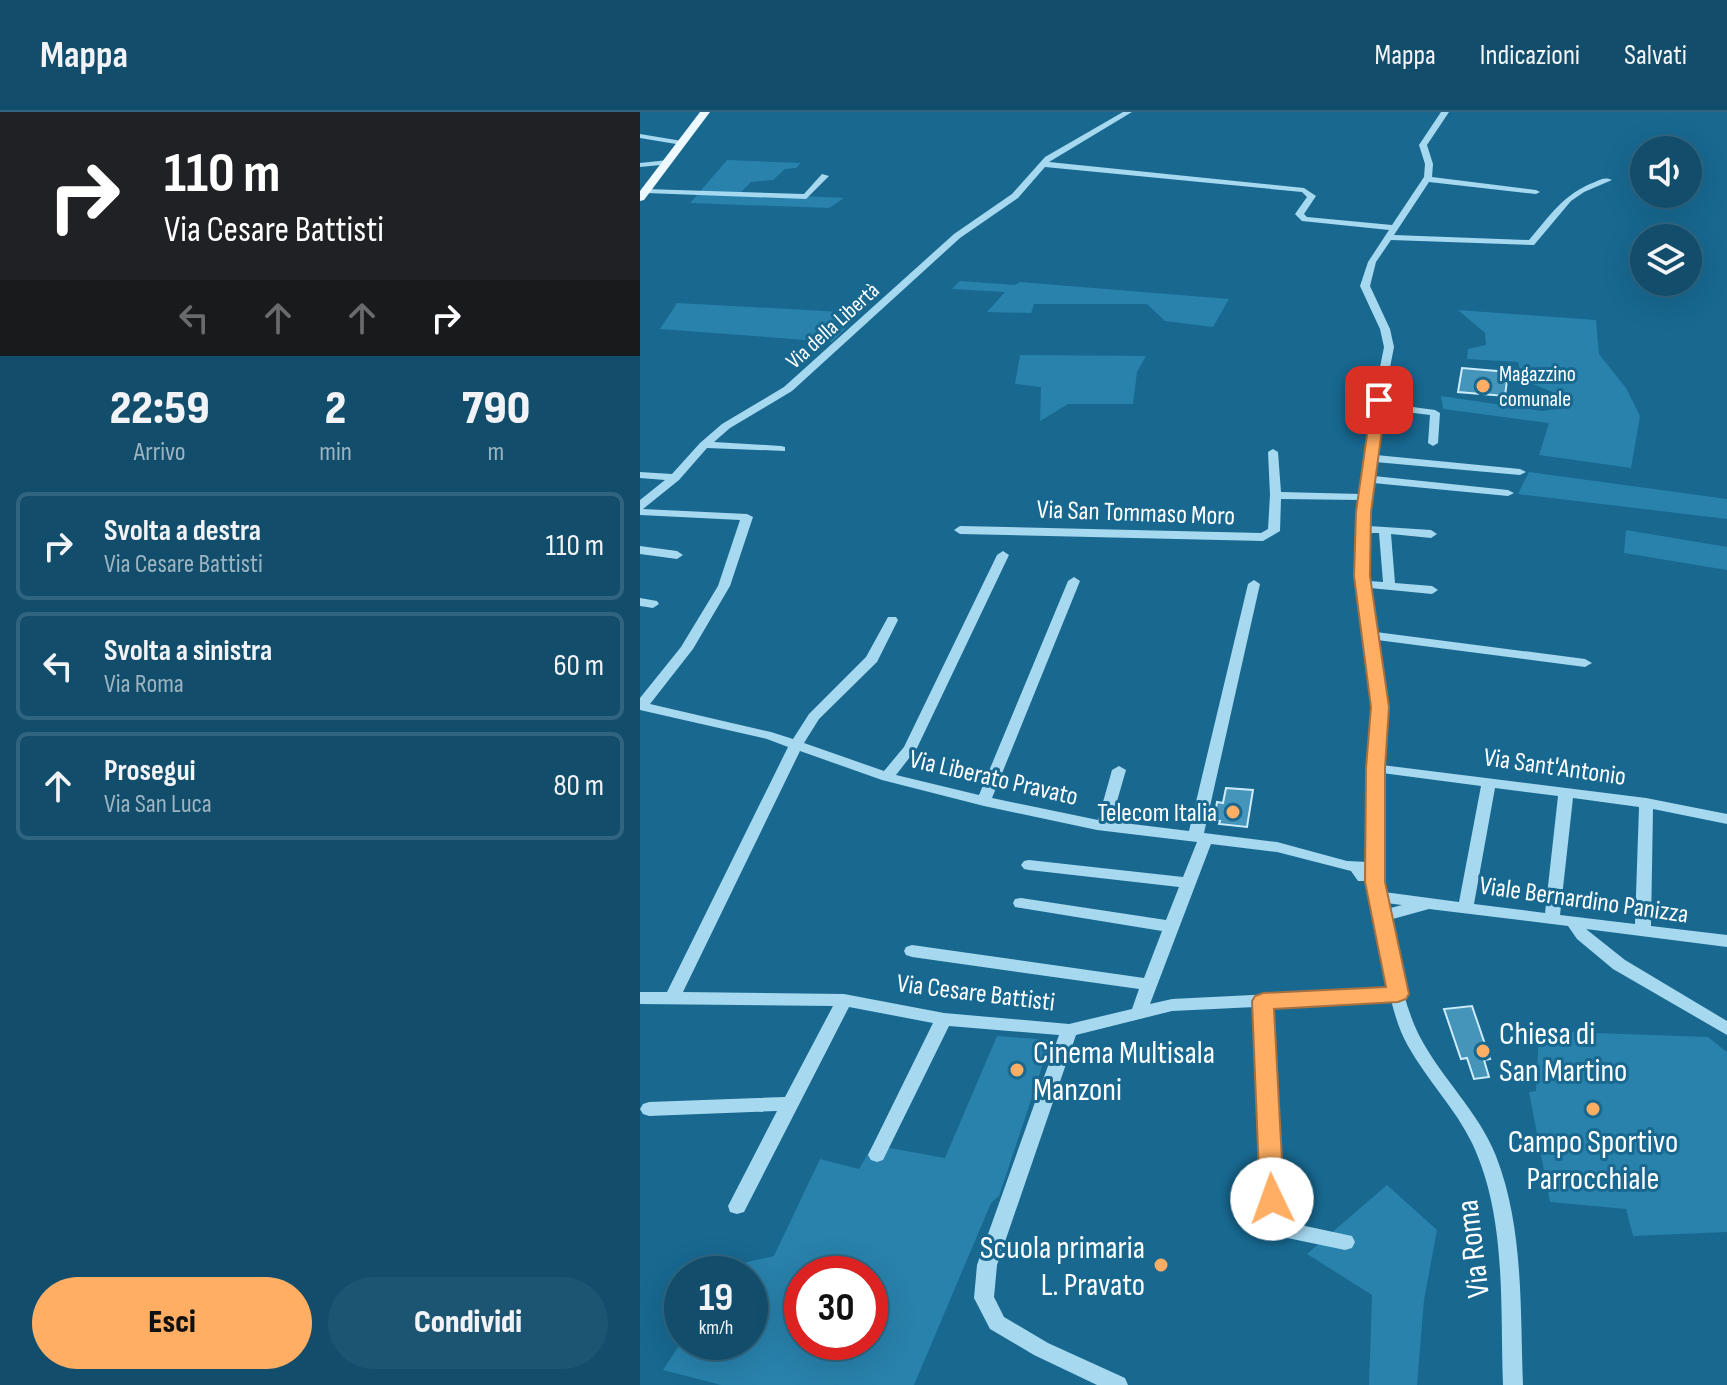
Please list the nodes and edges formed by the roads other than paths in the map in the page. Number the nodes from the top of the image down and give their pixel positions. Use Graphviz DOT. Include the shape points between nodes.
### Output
graph roads {
  1 [pos="705,112"];
  2 [pos="1128,112"];
  3 [pos="1445,112"];
  4 [pos="640,136"];
  5 [pos="682,143"];
  6 [pos="668,162"];
  7 [pos="1043,164"];
  8 [pos="640,165"];
  9 [pos="825,176"];
  10 [pos="1427,179"];
  11 [pos="1608,180"];
  12 [pos="1536,192"];
  13 [pos="643,194"];
  14 [pos="1392,233"];
  15 [pos="1378,405"];
  16 [pos="1433,443"];
  17 [pos="704,445"];
  18 [pos="781,449"];
  19 [pos="1273,452"];
  20 [pos="1370,458"];
  21 [pos="1520,472"];
  22 [pos="640,475"];
  23 [pos="675,478"];
  24 [pos="1368,479"];
  25 [pos="1508,493"];
  26 [pos="1276,495"];
  27 [pos="1365,497"];
  28 [pos="640,509"];
  29 [pos="1362,529"];
  30 [pos="960,530"];
  31 [pos="1385,530"];
  32 [pos="1431,534"];
  33 [pos="640,550"];
  34 [pos="677,555"];
  35 [pos="1003,555"];
  36 [pos="1074,581"];
  37 [pos="1254,584"];
  38 [pos="1363,584"];
  39 [pos="1389,586"];
  40 [pos="1432,590"];
  41 [pos="892,620"];
  42 [pos="1371,635"];
  43 [pos="1585,663"];
  44 [pos="640,706"];
  45 [pos="796,745"];
  46 [pos="1375,768"];
  47 [pos="1119,770"];
  48 [pos="887,777"];
  49 [pos="1489,781"];
  50 [pos="1566,792"];
  51 [pos="984,801"];
  52 [pos="1646,803"];
  53 [pos="1727,819"];
  54 [pos="1199,837"];
  55 [pos="1029,865"];
  56 [pos="1367,872"];
  57 [pos="1188,883"];
  58 [pos="1379,902"];
  59 [pos="1021,903"];
  60 [pos="1466,907"];
  61 [pos="1552,920"];
  62 [pos="1574,923"];
  63 [pos="1173,927"];
  64 [pos="1643,932"];
  65 [pos="1727,941"];
  66 [pos="912,951"];
  67 [pos="1150,985"];
  68 [pos="1398,994"];
  69 [pos="640,998"];
  70 [pos="671,1000"];
  71 [pos="844,1000"];
  72 [pos="1263,1001"];
  73 [pos="1139,1012"];
  74 [pos="944,1019"];
  75 [pos="1727,1029"];
  76 [pos="1069,1030"];
  77 [pos="790,1104"];
  78 [pos="649,1109"];
  79 [pos="877,1155"];
  80 [pos="737,1206"];
  81 [pos="1345,1242"];
  82 [pos="1118,1385"];
  83 [pos="1513,1385"];
  1 -- 5 [label="main road"];
  2 -- 7 [label="street, Via della Libertà"];
  3 -- 10 [label="street" via="1423,145"];
  4 -- 5 [label="street"];
  5 -- 6 [label="main road"];
  6 -- 8 [label="street"];
  6 -- 13 [label="main road"];
  7 -- 14 [label="street" via="1304,190 1312,196 1299,214 1305,219"];
  7 -- 17 [label="street, Via della Libertà" via="1015,196 957,236 788,389"];
  9 -- 13 [label="street" via="806,197"];
  10 -- 12 [label="street"];
  10 -- 14 [label="street"];
  11 -- 14 [label="street" via="1568,199 1531,243"];
  14 -- 15 [label="street" via="1372,262 1365,286 1389,338"];
  15 -- 16 [label="street" via="1428,406 1435,413"];
  15 -- 20 [label="street"];
  17 -- 18 [label="street"];
  17 -- 23 [label="street, Via della Libertà"];
  19 -- 26 [label="street, Via San Tommaso Moro"];
  20 -- 21 [label="street"];
  20 -- 24 [label="street"];
  22 -- 23 [label="street"];
  23 -- 28 [label="street, Via della Libertà"];
  24 -- 25 [label="street"];
  24 -- 27 [label="street"];
  26 -- 27 [label="street"];
  26 -- 30 [label="street, Via San Tommaso Moro" via="1274,531 1263,537"];
  27 -- 29 [label="street"];
  28 -- 44 [label="street" via="747,517 724,586 687,649"];
  29 -- 31 [label="street"];
  29 -- 38 [label="street"];
  31 -- 32 [label="street"];
  31 -- 39 [label="street"];
  33 -- 34 [label="street"];
  35 -- 48 [label="street" via="910,748"];
  36 -- 51 [label="street"];
  37 -- 54 [label="street"];
  38 -- 39 [label="street"];
  38 -- 42 [label="street"];
  39 -- 40 [label="street"];
  41 -- 45 [label="street" via="872,659 814,717"];
  42 -- 43 [label="street"];
  42 -- 46 [label="street" via="1380,707"];
  44 -- 45 [label="street, Via Liberato Pravato"];
  45 -- 48 [label="street, Via Liberato Pravato"];
  45 -- 70 [label="street"];
  46 -- 49 [label="street, Via Sant'Antonio"];
  46 -- 56 [label="street" via="1374,852"];
  47 -- 54 [label="street" via="1105,819"];
  48 -- 51 [label="street, Via Liberato Pravato"];
  49 -- 50 [label="street, Via Sant'Antonio"];
  49 -- 60 [label="street"];
  50 -- 52 [label="street, Via Sant'Antonio"];
  50 -- 61 [label="street"];
  51 -- 54 [label="street, Via Liberato Pravato" via="1097,825"];
  52 -- 53 [label="street, Via Sant'Antonio"];
  52 -- 64 [label="street"];
  54 -- 56 [label="street, Via Liberato Pravato" via="1285,849"];
  54 -- 57 [label="street"];
  55 -- 57 [label="street"];
  56 -- 58 [label="street, Via Roma"];
  57 -- 63 [label="street"];
  58 -- 60 [label="street, Viale Bernardino Panizza"];
  58 -- 68 [label="street, Via Roma"];
  59 -- 63 [label="street"];
  60 -- 61 [label="street, Viale Bernardino Panizza"];
  61 -- 62 [label="street, Viale Bernardino Panizza"];
  62 -- 64 [label="street, Viale Bernardino Panizza"];
  62 -- 75 [label="street" via="1603,954"];
  63 -- 67 [label="street"];
  64 -- 65 [label="street, Viale Bernardino Panizza"];
  66 -- 67 [label="street"];
  67 -- 73 [label="street"];
  68 -- 72 [label="street, Via Cesare Battisti"];
  68 -- 83 [label="street, Via Roma" via="1411,1038 1471,1121 1488,1157 1502,1211"];
  69 -- 70 [label="street, Via Cesare Battisti"];
  70 -- 71 [label="street, Via Cesare Battisti"];
  71 -- 74 [label="street, Via Cesare Battisti"];
  71 -- 77 [label="street"];
  72 -- 73 [label="street, Via Cesare Battisti" via="1172,1005"];
  72 -- 81 [label="street" via="1273,1227"];
  73 -- 76 [label="street, Via Cesare Battisti"];
  74 -- 76 [label="street, Via Cesare Battisti"];
  74 -- 79 [label="street"];
  76 -- 82 [label="street" via="987,1265 984,1298 997,1323"];
  77 -- 78 [label="street"];
  77 -- 80 [label="street"];
}
